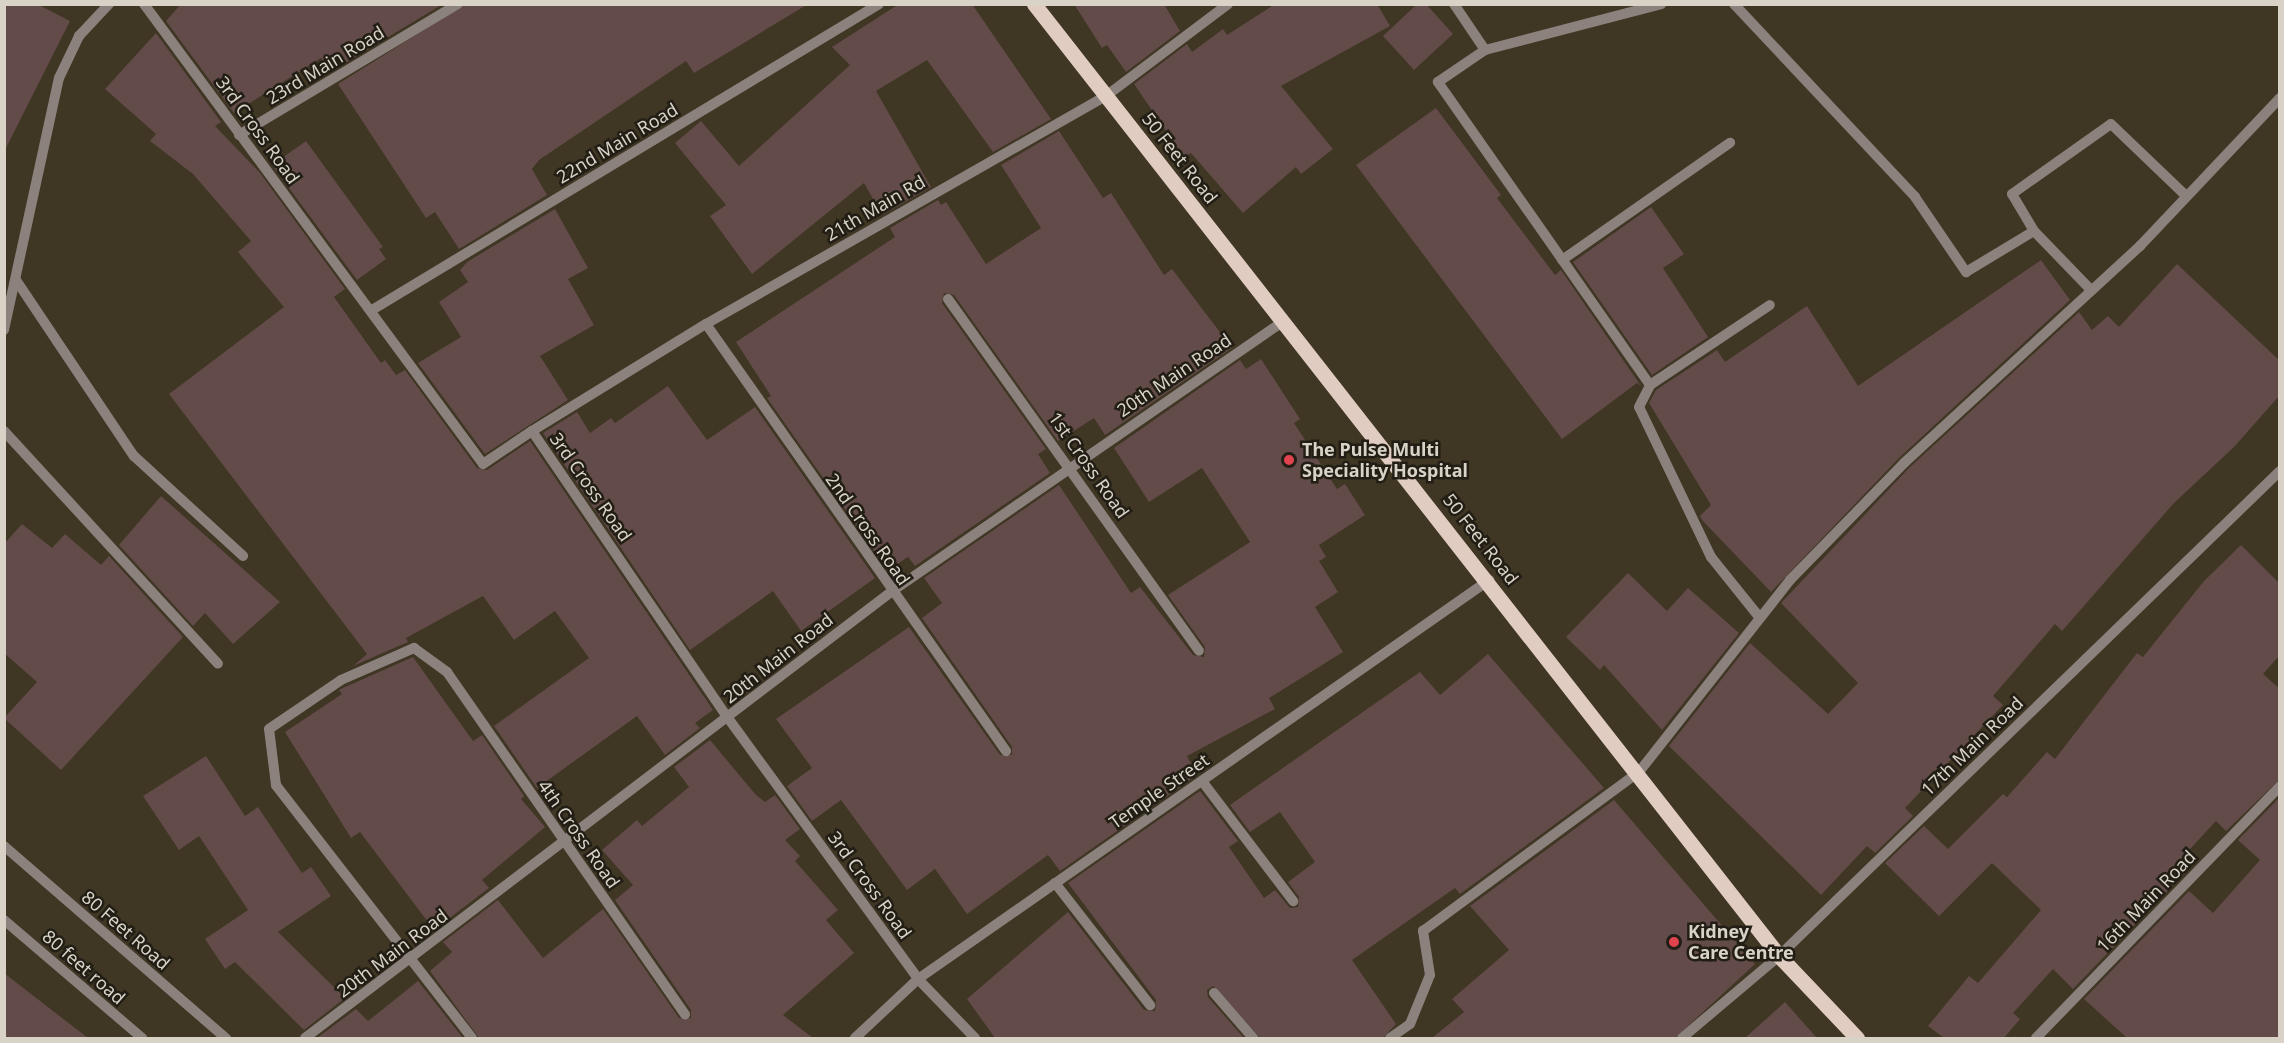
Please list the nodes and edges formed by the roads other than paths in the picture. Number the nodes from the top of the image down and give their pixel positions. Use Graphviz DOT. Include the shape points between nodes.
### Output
graph roads {
  1 [pos="109,4"];
  2 [pos="144,4"];
  3 [pos="458,4"];
  4 [pos="879,4"];
  5 [pos="1034,4"];
  6 [pos="1228,4"];
  7 [pos="1454,4"];
  8 [pos="1660,4"];
  9 [pos="1734,4"];
  10 [pos="1485,50"];
  11 [pos="1106,96"];
  12 [pos="2280,98"];
  13 [pos="239,135"];
  14 [pos="1730,143"];
  15 [pos="2186,196"];
  16 [pos="2034,231"];
  17 [pos="1562,260"];
  18 [pos="16,280"];
  19 [pos="2091,290"];
  20 [pos="948,299"];
  21 [pos="1770,305"];
  22 [pos="372,310"];
  23 [pos="1284,321"];
  24 [pos="706,324"];
  25 [pos="4,330"];
  26 [pos="1650,385"];
  27 [pos="4,431"];
  28 [pos="532,431"];
  29 [pos="1070,465"];
  30 [pos="2280,471"];
  31 [pos="243,556"];
  32 [pos="1489,580"];
  33 [pos="891,592"];
  34 [pos="1760,618"];
  35 [pos="1199,651"];
  36 [pos="218,664"];
  37 [pos="728,718"];
  38 [pos="1006,752"];
  39 [pos="1639,772"];
  40 [pos="1202,781"];
  41 [pos="2280,786"];
  42 [pos="565,843"];
  43 [pos="4,846"];
  44 [pos="1055,883"];
  45 [pos="1293,901"];
  46 [pos="4,920"];
  47 [pos="1779,956"];
  48 [pos="409,961"];
  49 [pos="918,980"];
  50 [pos="1214,993"];
  51 [pos="1150,1005"];
  52 [pos="685,1014"];
  53 [pos="142,1038"];
  54 [pos="226,1038"];
  55 [pos="305,1038"];
  56 [pos="472,1038"];
  57 [pos="855,1038"];
  58 [pos="975,1038"];
  59 [pos="1253,1038"];
  60 [pos="1390,1038"];
  61 [pos="1682,1038"];
  62 [pos="1857,1038"];
  63 [pos="2036,1038"];
  1 -- 18 [label="street" via="79,36 59,78"];
  2 -- 13 [label="street, 3rd Cross Road"];
  3 -- 13 [label="street, 23rd Main Road"];
  4 -- 22 [label="street, 22nd Main Road"];
  5 -- 11 [label="main road, 50 Feet Road"];
  6 -- 11 [label="street, 21th Main Rd"];
  7 -- 10 [label="street"];
  8 -- 10 [label="street"];
  9 -- 16 [label="street" via="1915,197 1966,273"];
  10 -- 17 [label="street" via="1438,82"];
  11 -- 23 [label="main road, 50 Feet Road"];
  11 -- 24 [label="street, 21th Main Rd"];
  12 -- 15 [label="street"];
  13 -- 22 [label="street, 3rd Cross Road"];
  14 -- 17 [label="street"];
  15 -- 16 [label="street" via="2111,124 2012,194"];
  15 -- 19 [label="street"];
  16 -- 19 [label="street"];
  17 -- 26 [label="street"];
  18 -- 25 [label="street"];
  18 -- 31 [label="street" via="134,456"];
  19 -- 34 [label="street" via="1904,464 1790,580"];
  20 -- 29 [label="street, 1st Cross Road"];
  21 -- 26 [label="street"];
  22 -- 28 [label="street, 3rd Cross Road" via="483,464"];
  23 -- 29 [label="street, 20th Main Road"];
  23 -- 32 [label="main road, 50 Feet Road"];
  24 -- 28 [label="street, 21th Main Rd"];
  24 -- 33 [label="street, 2nd Cross Road"];
  26 -- 34 [label="street" via="1640,407 1712,557"];
  27 -- 36 [label="street"];
  28 -- 37 [label="street, 3rd Cross Road"];
  29 -- 33 [label="street, 20th Main Road"];
  29 -- 35 [label="street, 1st Cross Road"];
  30 -- 47 [label="street, 17th Main Road"];
  32 -- 39 [label="main road, 50 Feet Road"];
  32 -- 40 [label="street, Temple Street"];
  33 -- 37 [label="street, 20th Main Road"];
  33 -- 38 [label="street, 2nd Cross Road"];
  34 -- 39 [label="street"];
  37 -- 42 [label="street, 20th Main Road"];
  37 -- 49 [label="street, 3rd Cross Road"];
  39 -- 47 [label="main road, 50 Feet Road"];
  39 -- 60 [label="street" via="1423,931 1430,975 1410,1024"];
  40 -- 44 [label="street, Temple Street"];
  40 -- 45 [label="street"];
  41 -- 63 [label="street, 16th Main Road"];
  42 -- 48 [label="street, 20th Main Road"];
  42 -- 48 [label="street, 4th Cross Road" via="447,672 414,648 341,680 269,729 276,785"];
  42 -- 52 [label="street, 4th Cross Road"];
  43 -- 54 [label="street, 80 Feet Road"];
  44 -- 49 [label="street, Temple Street"];
  44 -- 51 [label="street"];
  46 -- 53 [label="street, 80 feet road"];
  47 -- 61 [label="street, 17th Main Road"];
  47 -- 62 [label="main road, 50 Feet Road"];
  48 -- 55 [label="street, 20th Main Road"];
  48 -- 56 [label="street"];
  49 -- 57 [label="street, Temple Street"];
  49 -- 58 [label="street, 3rd Cross Road"];
  50 -- 59 [label="street"];
}
